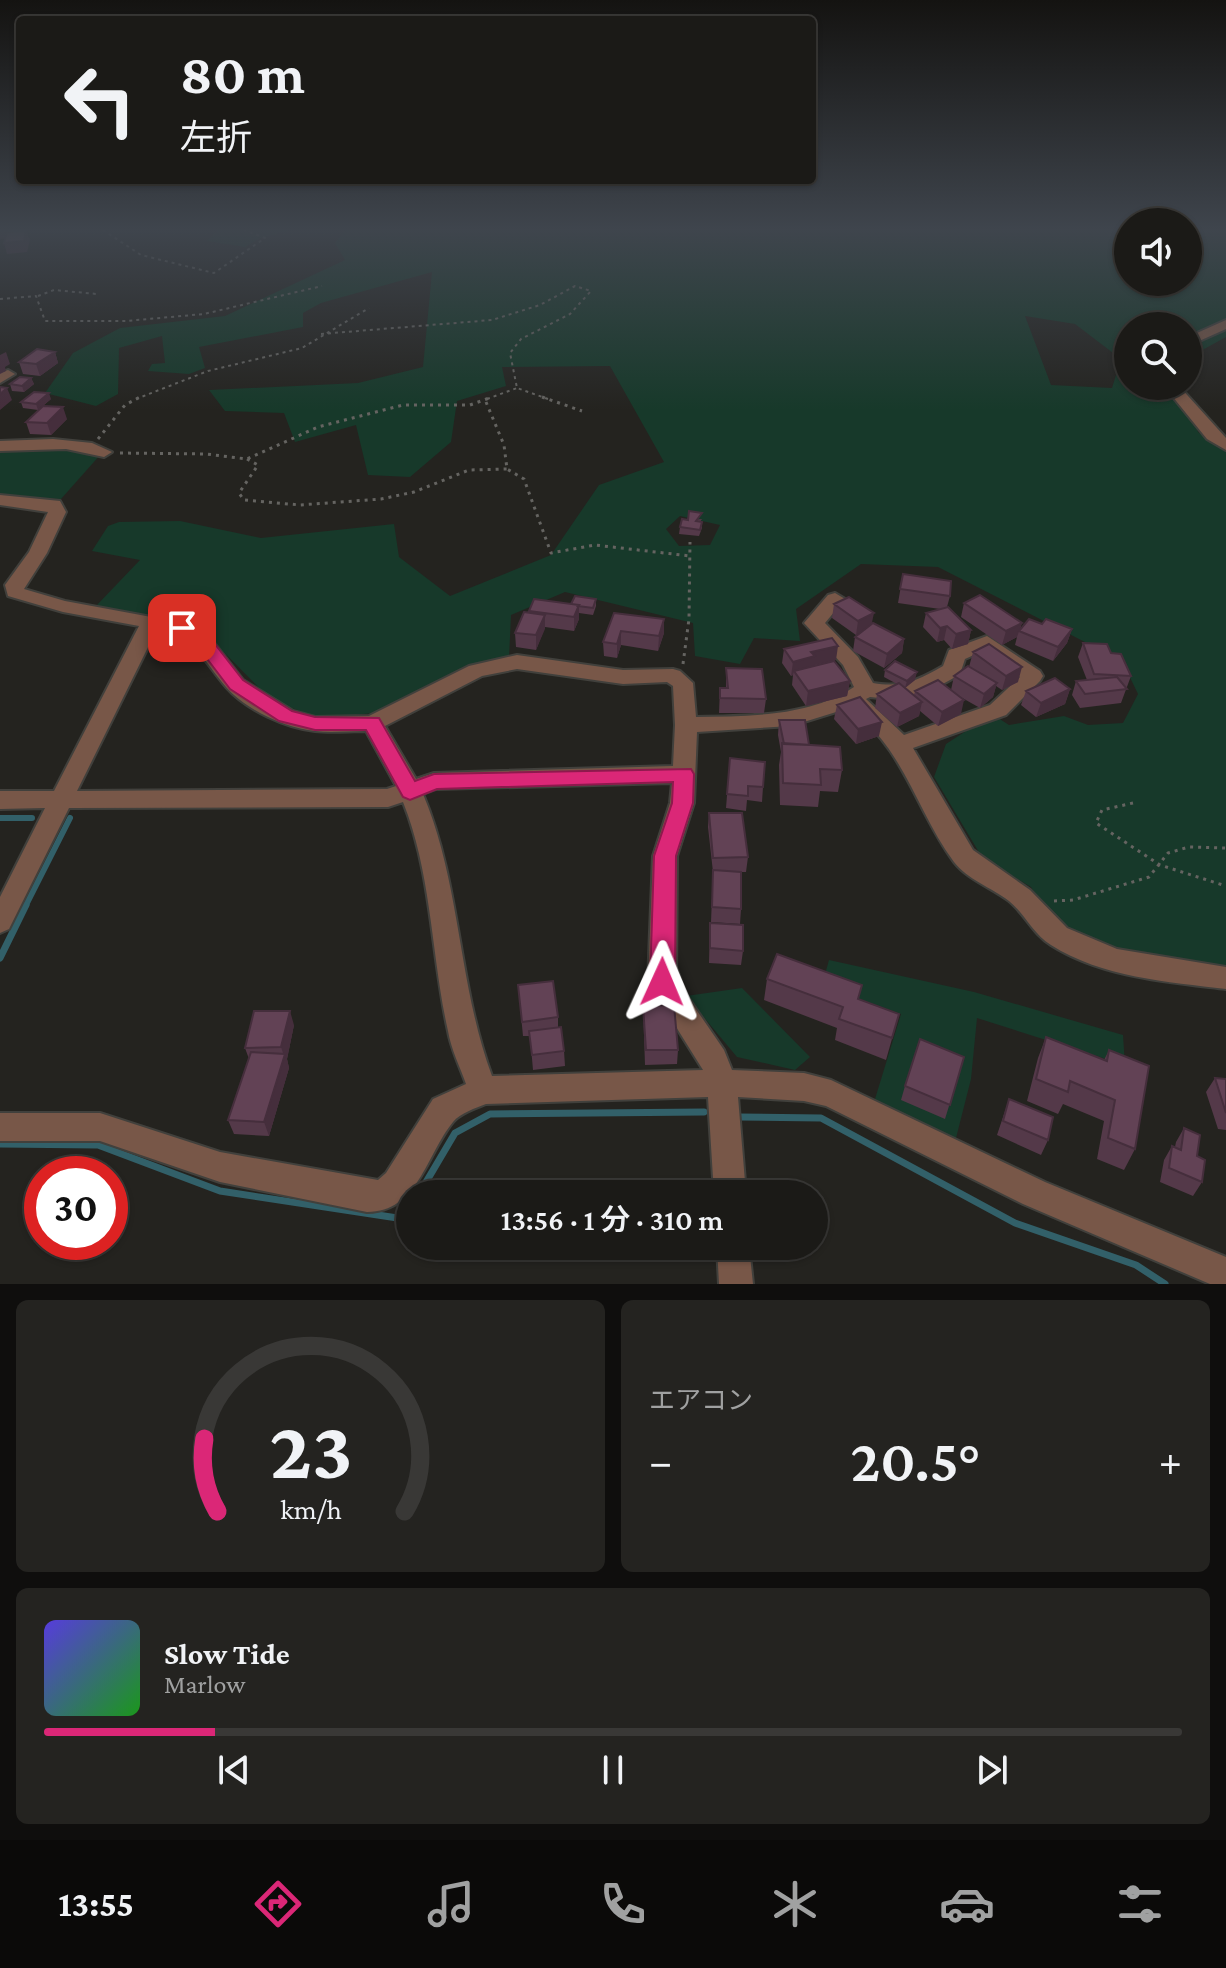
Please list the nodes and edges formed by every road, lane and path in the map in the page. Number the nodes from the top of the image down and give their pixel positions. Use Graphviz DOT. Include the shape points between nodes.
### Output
graph roads {
  1 [pos="305,290"];
  2 [pos="568,290"];
  3 [pos="588,290"];
  4 [pos="97,294"];
  5 [pos="36,296"];
  6 [pos="0,299"];
  7 [pos="369,308"];
  8 [pos="1226,324"];
  9 [pos="321,334"];
  10 [pos="1202,335"];
  11 [pos="517,388"];
  12 [pos="1183,400"];
  13 [pos="486,402"];
  14 [pos="582,411"];
  15 [pos="1226,445"];
  16 [pos="0,446"];
  17 [pos="98,449"];
  18 [pos="247,459"];
  19 [pos="507,469"];
  20 [pos="0,500"];
  21 [pos="690,542"];
  22 [pos="690,556"];
  23 [pos="835,599"];
  24 [pos="150,623"];
  25 [pos="673,676"];
  26 [pos="858,694"];
  27 [pos="372,723"];
  28 [pos="686,725"];
  29 [pos="900,744"];
  30 [pos="684,774"];
  31 [pos="410,792"];
  32 [pos="61,799"];
  33 [pos="0,800"];
  34 [pos="1133,803"];
  35 [pos="1226,848"];
  36 [pos="1160,865"];
  37 [pos="1226,886"];
  38 [pos="1028,904"];
  39 [pos="0,922"];
  40 [pos="1226,978"];
  41 [pos="722,1083"];
  42 [pos="483,1090"];
  43 [pos="0,1127"];
  44 [pos="729,1180"];
  45 [pos="734,1260"];
  46 [pos="1226,1274"];
  47 [pos="736,1284"];
  1 -- 5 [label="path" via="204,314 126,321 45,321"];
  2 -- 9 [label="path" via="492,320"];
  3 -- 11 [label="path" via="570,314 521,339 510,353"];
  4 -- 5 [label="path" via="54,290"];
  5 -- 6 [label="path"];
  7 -- 9 [label="path"];
  8 -- 10 [label="street"];
  9 -- 17 [label="path" via="293,351 208,371 149,392 125,405"];
  11 -- 13 [label="path"];
  11 -- 14 [label="path"];
  12 -- 15 [label="street"];
  13 -- 18 [label="path" via="403,405 318,427"];
  13 -- 19 [label="path" via="504,445"];
  16 -- 17 [label="street"];
  17 -- 18 [label="path"];
  18 -- 19 [label="path" via="258,465 239,493 244,500 300,505 381,499 469,470"];
  19 -- 22 [label="path" via="524,479 551,553 595,545"];
  20 -- 24 [label="street" via="42,502 54,505 57,512 38,553 14,585 15,592"];
  21 -- 22 [label="path"];
  22 -- 25 [label="path" via="683,664"];
  23 -- 26 [label="street" via="814,623 851,662"];
  24 -- 27 [label="street" via="182,628 204,643 236,685 286,716 315,724"];
  24 -- 32 [label="street"];
  25 -- 27 [label="street" via="623,677 517,662 496,665"];
  25 -- 28 [label="street" via="686,692"];
  26 -- 28 [label="street" via="834,708 795,719"];
  26 -- 29 [label="street"];
  26 -- 29 [label="street" via="914,692 953,669 956,655 987,642 1033,676 998,710"];
  27 -- 31 [label="street"];
  28 -- 30 [label="street"];
  29 -- 38 [label="street" via="964,857"];
  30 -- 31 [label="street" via="434,781"];
  30 -- 41 [label="street" via="682,803 665,856 662,982 714,1059"];
  31 -- 32 [label="street" via="388,798"];
  31 -- 42 [label="street" via="428,841 462,1033"];
  32 -- 33 [label="street"];
  32 -- 39 [label="street"];
  34 -- 36 [label="path" via="1102,810 1096,823"];
  35 -- 36 [label="path" via="1189,847 1168,853"];
  36 -- 37 [label="path"];
  36 -- 38 [label="path" via="1149,877 1073,900"];
  38 -- 40 [label="street" via="1062,938 1111,957"];
  41 -- 42 [label="street"];
  41 -- 44 [label="street"];
  41 -- 46 [label="street" via="804,1087 831,1094 1034,1193"];
  42 -- 43 [label="street" via="444,1109 384,1196 220,1167 100,1127"];
  45 -- 47 [label="street"];
}
